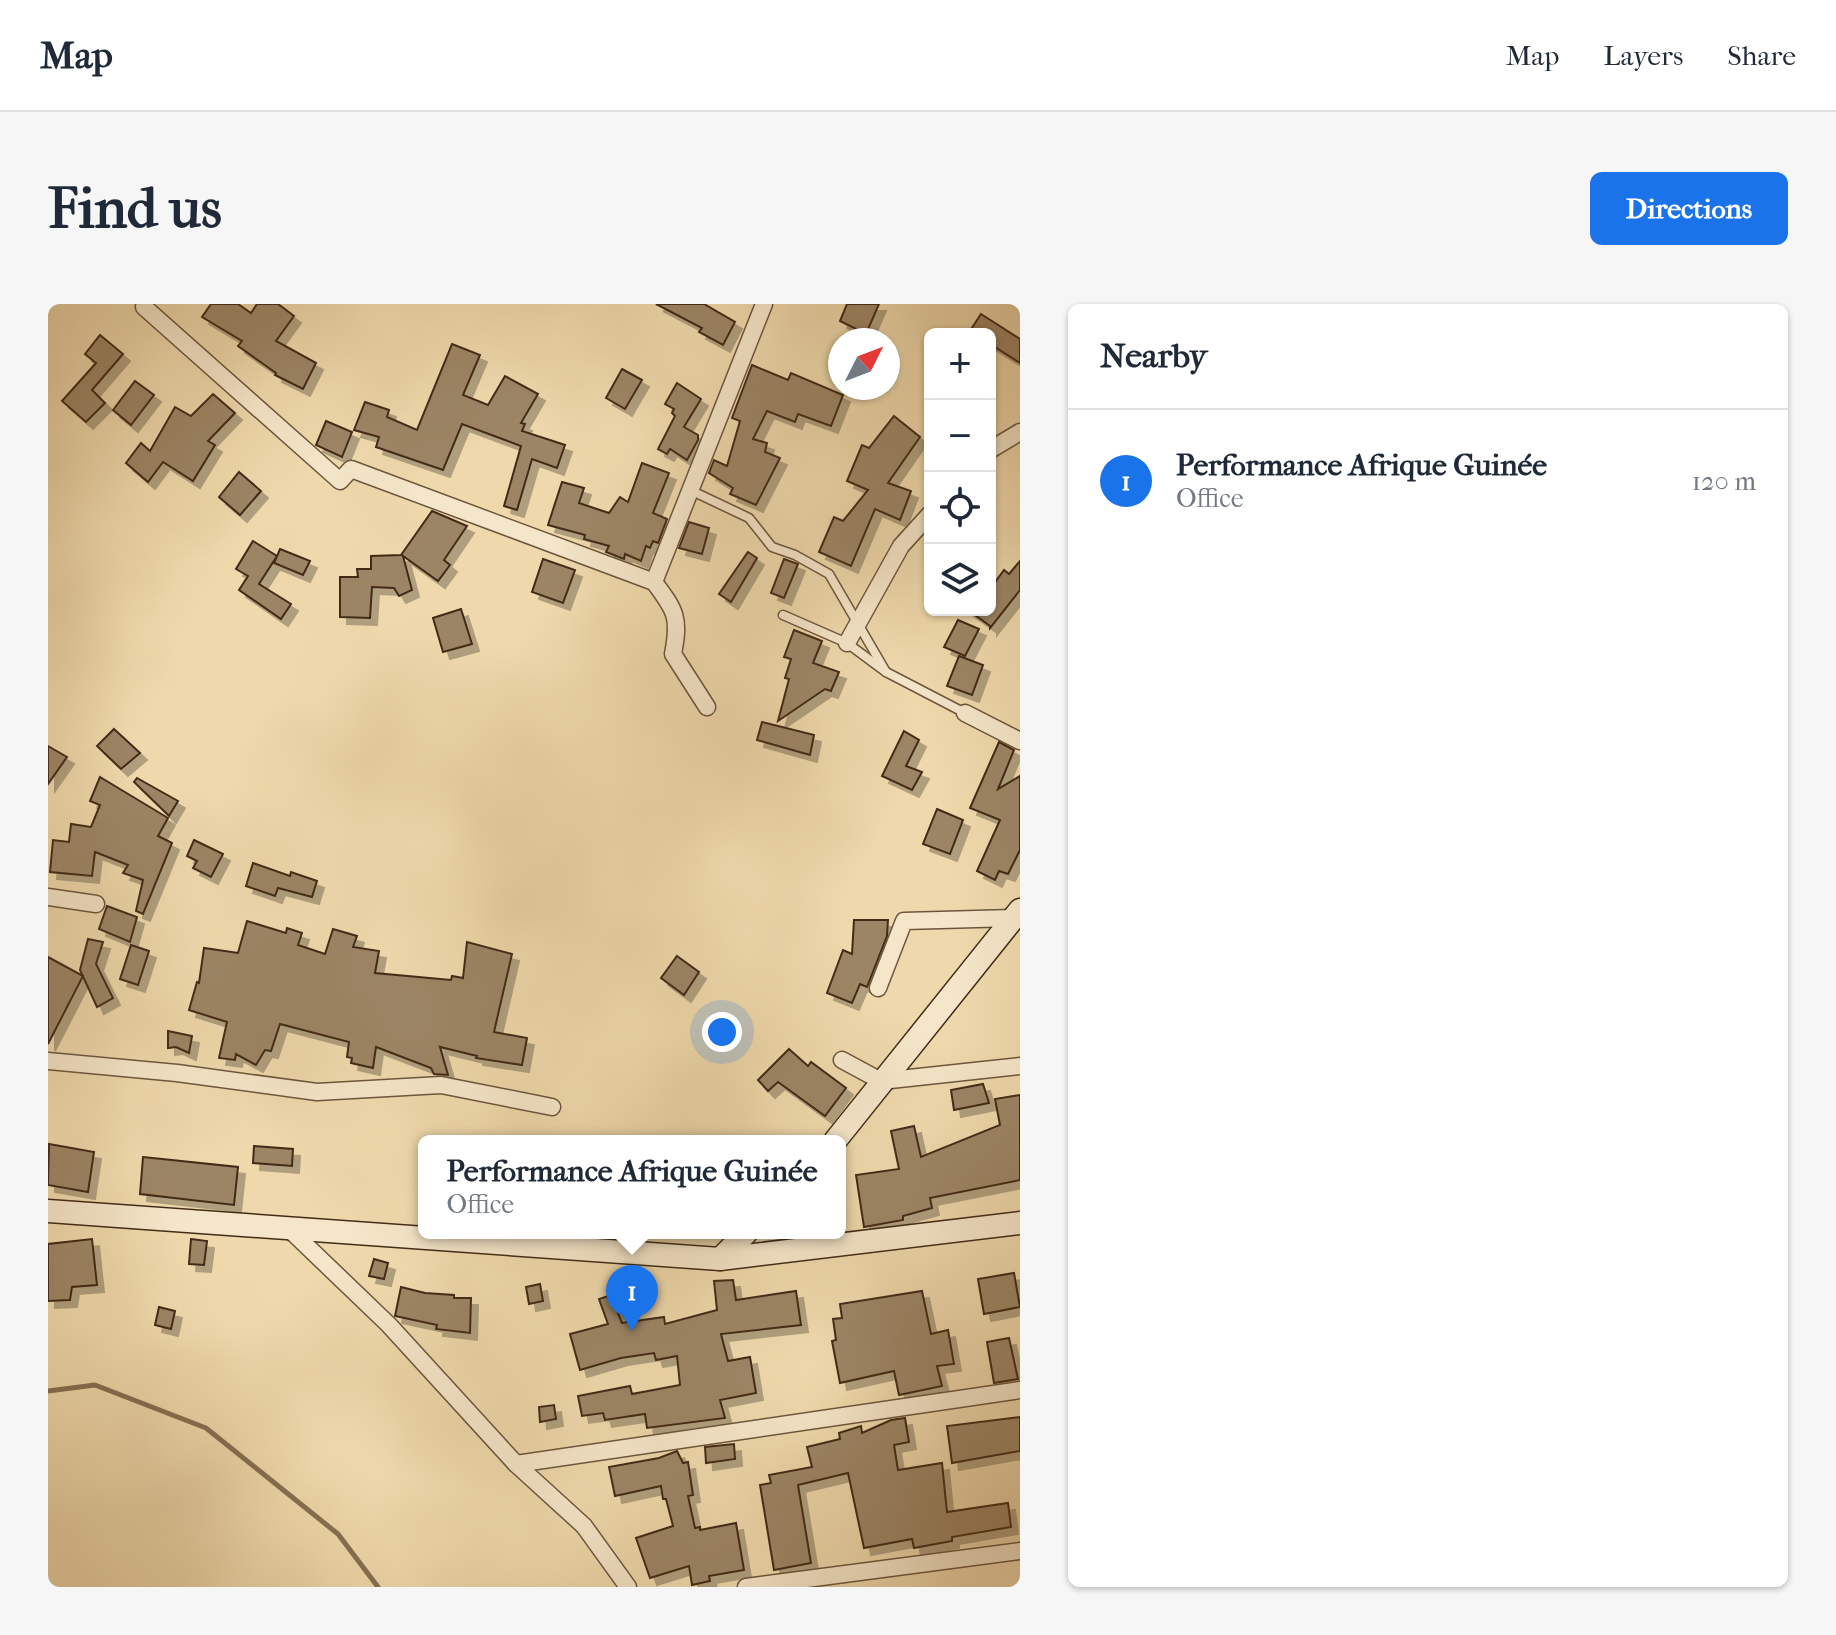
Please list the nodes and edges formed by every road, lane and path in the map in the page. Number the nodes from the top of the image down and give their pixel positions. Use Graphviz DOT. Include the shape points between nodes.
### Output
graph roads {
  1 [pos="764,304"];
  2 [pos="144,307"];
  3 [pos="1020,432"];
  4 [pos="996,446"];
  5 [pos="689,489"];
  6 [pos="924,521"];
  7 [pos="654,582"];
  8 [pos="783,615"];
  9 [pos="859,622"];
  10 [pos="847,643"];
  11 [pos="886,672"];
  12 [pos="707,707"];
  13 [pos="965,713"];
  14 [pos="1020,741"];
  15 [pos="48,897"];
  16 [pos="96,904"];
  17 [pos="1017,914"];
  18 [pos="878,988"];
  19 [pos="842,1060"];
  20 [pos="48,1061"];
  21 [pos="1020,1066"];
  22 [pos="881,1081"];
  23 [pos="552,1107"];
  24 [pos="840,1135"];
  25 [pos="48,1211"];
  26 [pos="1020,1223"];
  27 [pos="288,1228"];
  28 [pos="418,1237"];
  29 [pos="441,1239"];
  30 [pos="740,1239"];
  31 [pos="720,1259"];
  32 [pos="1020,1390"];
  33 [pos="516,1464"];
  34 [pos="1020,1551"];
  35 [pos="628,1587"];
  36 [pos="753,1587"];
  1 -- 5 [label="street"];
  2 -- 7 [label="street" via="340,481 351,469"];
  3 -- 4 [label="street"];
  5 -- 7 [label="street"];
  5 -- 9 [label="lane" via="749,518 772,547 829,574"];
  6 -- 9 [label="street" via="901,546"];
  7 -- 12 [label="street" via="671,605 678,628 673,654"];
  8 -- 10 [label="lane"];
  9 -- 10 [label="street"];
  9 -- 11 [label="lane"];
  10 -- 11 [label="lane"];
  11 -- 13 [label="lane"];
  13 -- 14 [label="street"];
  15 -- 16 [label="street"];
  17 -- 18 [label="street" via="904,921"];
  17 -- 22 [label="main road"];
  19 -- 22 [label="street"];
  20 -- 23 [label="street" via="317,1092 441,1085"];
  21 -- 22 [label="street"];
  22 -- 24 [label="main road"];
  25 -- 27 [label="main road"];
  26 -- 31 [label="main road"];
  27 -- 28 [label="main road"];
  27 -- 33 [label="street" via="389,1325"];
  29 -- 31 [label="main road"];
  30 -- 31 [label="main road"];
  32 -- 33 [label="street"];
  33 -- 35 [label="street" via="584,1526"];
  34 -- 36 [label="street"];
}
